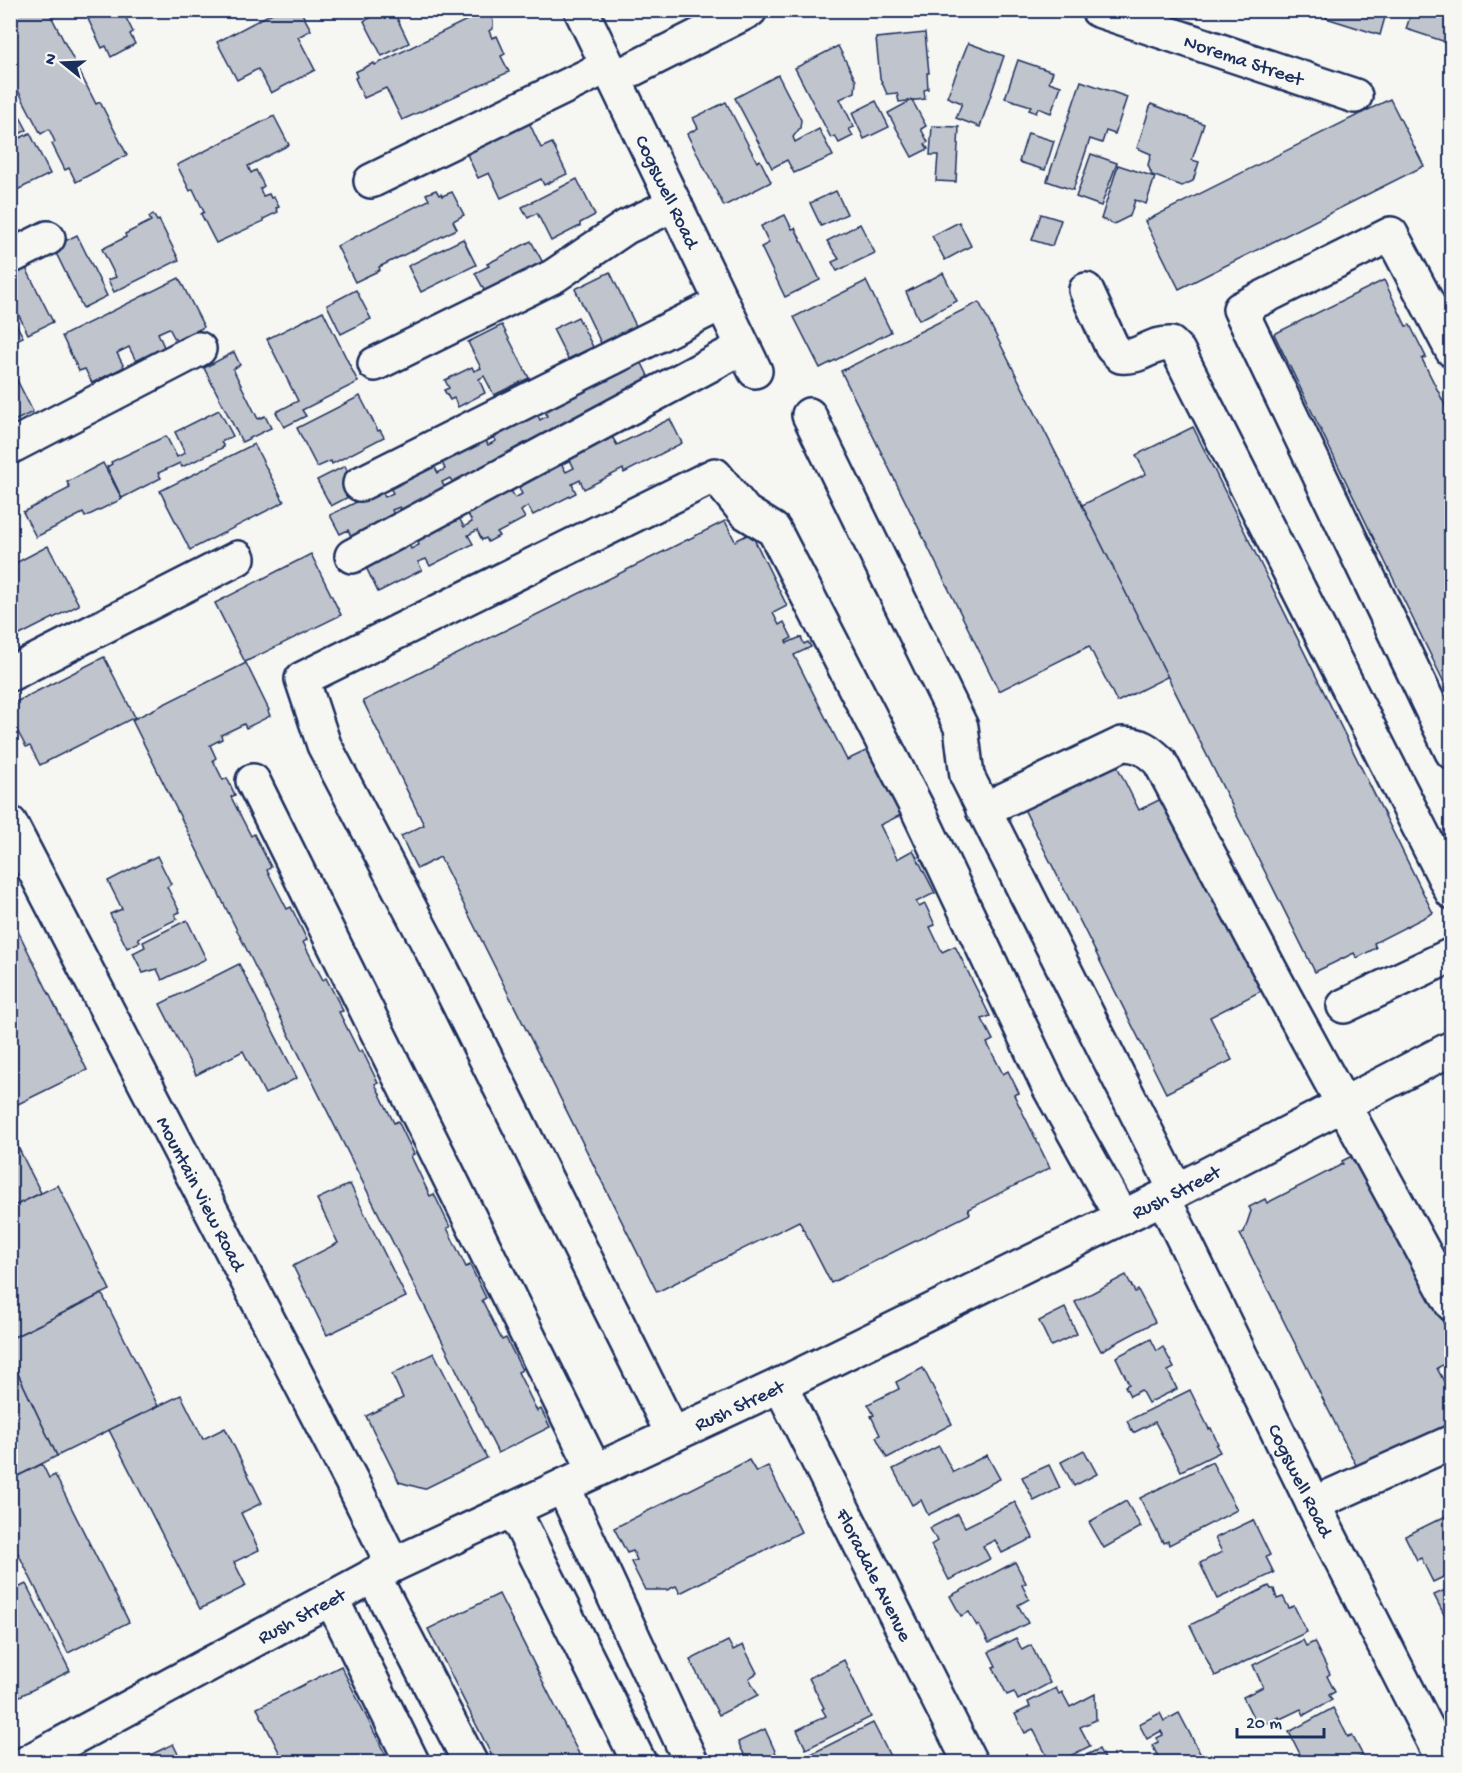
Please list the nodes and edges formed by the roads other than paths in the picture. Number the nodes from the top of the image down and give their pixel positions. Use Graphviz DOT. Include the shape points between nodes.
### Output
graph roads {
  1 [pos="580,10"];
  2 [pos="750,10"];
  3 [pos="1098,10"];
  4 [pos="612,72"];
  5 [pos="1356,96"];
  6 [pos="371,182"];
  7 [pos="675,204"];
  8 [pos="48,238"];
  9 [pos="10,257"];
  10 [pos="1086,290"];
  11 [pos="722,303"];
  12 [pos="199,349"];
  13 [pos="1452,350"];
  14 [pos="375,363"];
  15 [pos="808,415"];
  16 [pos="10,447"];
  17 [pos="360,484"];
  18 [pos="352,556"];
  19 [pos="238,558"];
  20 [pos="10,674"];
  21 [pos="1452,752"];
  22 [pos="253,781"];
  23 [pos="984,810"];
  24 [pos="10,823"];
  25 [pos="1452,892"];
  26 [pos="1452,956"];
  27 [pos="1344,1006"];
  28 [pos="1452,1048"];
  29 [pos="1343,1104"];
  30 [pos="1169,1194"];
  31 [pos="1122,1218"];
  32 [pos="1452,1304"];
  33 [pos="780,1385"];
  34 [pos="673,1435"];
  35 [pos="1452,1442"];
  36 [pos="595,1471"];
  37 [pos="562,1486"];
  38 [pos="1313,1504"];
  39 [pos="513,1509"];
  40 [pos="383,1570"];
  41 [pos="331,1598"];
  42 [pos="28,1762"];
  43 [pos="412,1762"];
  44 [pos="470,1762"];
  45 [pos="639,1762"];
  46 [pos="691,1762"];
  47 [pos="970,1762"];
  48 [pos="1444,1762"];
  1 -- 4 [label="street, Cogswell Road"];
  2 -- 4 [label="street"];
  3 -- 5 [label="street, Norema Street"];
  4 -- 6 [label="street"];
  4 -- 7 [label="street, Cogswell Road"];
  7 -- 11 [label="street, Cogswell Road"];
  7 -- 14 [label="street" via="626,227 554,276"];
  8 -- 9 [label="street"];
  10 -- 25 [label="street" via="1112,347 1121,356 1132,357 1160,343 1171,344 1178,351"];
  11 -- 17 [label="street"];
  11 -- 18 [label="street, Cogswell Road" via="749,359"];
  12 -- 16 [label="street"];
  13 -- 21 [label="street" via="1391,234 1240,309"];
  15 -- 23 [label="street, Cogswell Road" via="961,727 967,776"];
  19 -- 20 [label="street"];
  22 -- 36 [label="street"];
  23 -- 29 [label="street" via="1122,744 1137,744 1149,751 1160,762"];
  23 -- 30 [label="street, Cogswell Road"];
  24 -- 40 [label="street, Mountain View Road" via="351,1480"];
  26 -- 27 [label="street"];
  28 -- 29 [label="street, Rush Street"];
  29 -- 30 [label="street, Rush Street"];
  29 -- 32 [label="street"];
  30 -- 31 [label="street, Rush Street"];
  30 -- 38 [label="street, Cogswell Road"];
  31 -- 33 [label="street, Rush Street"];
  31 -- 34 [label="street" via="1049,1087 918,810 774,530 745,512 715,475 302,679 324,745 438,962"];
  33 -- 34 [label="street, Rush Street"];
  33 -- 47 [label="street, Floradale Avenue"];
  34 -- 36 [label="street, Rush Street"];
  35 -- 38 [label="street"];
  36 -- 37 [label="street, Rush Street"];
  37 -- 39 [label="street, Rush Street"];
  37 -- 46 [label="street"];
  38 -- 48 [label="street, Cogswell Road"];
  39 -- 40 [label="street, Rush Street"];
  39 -- 45 [label="street"];
  40 -- 41 [label="street, Rush Street"];
  40 -- 44 [label="street, Mountain View Road"];
  41 -- 42 [label="street, Rush Street"];
  41 -- 43 [label="street"];
}
